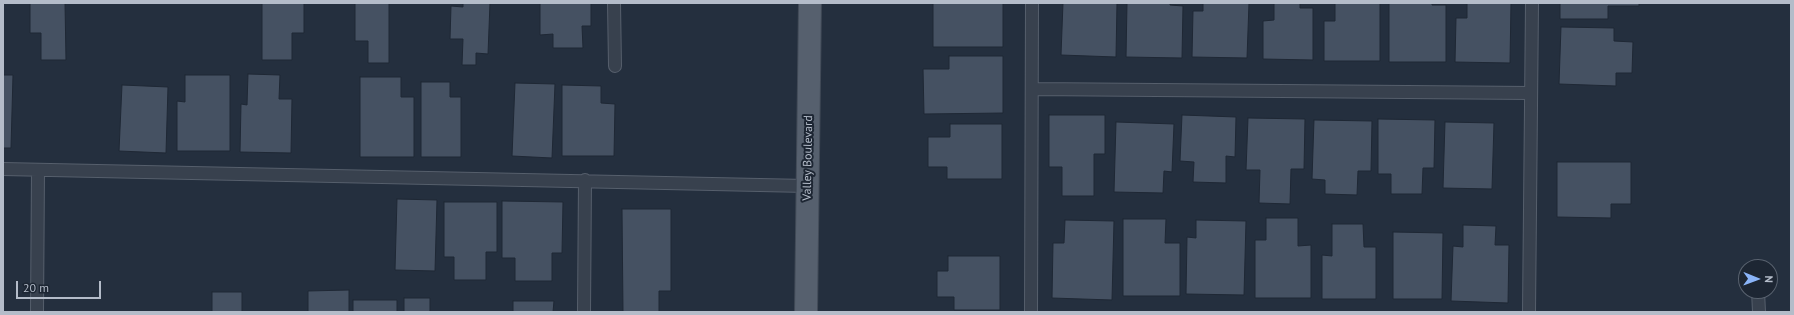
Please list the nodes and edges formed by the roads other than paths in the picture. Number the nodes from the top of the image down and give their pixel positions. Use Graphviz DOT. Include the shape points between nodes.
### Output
graph roads {
  1 [pos="614,3"];
  2 [pos="810,3"];
  3 [pos="1032,3"];
  4 [pos="1532,3"];
  5 [pos="615,66"];
  6 [pos="1032,89"];
  7 [pos="1531,93"];
  8 [pos="3,169"];
  9 [pos="38,170"];
  10 [pos="585,180"];
  11 [pos="808,186"];
  12 [pos="1758,299"];
  13 [pos="37,312"];
  14 [pos="584,312"];
  15 [pos="806,312"];
  16 [pos="1031,312"];
  17 [pos="1529,312"];
  18 [pos="1758,312"];
  1 -- 5 [label="lane"];
  2 -- 11 [label="main road, Valley Boulevard"];
  3 -- 6 [label="lane"];
  4 -- 7 [label="lane"];
  6 -- 7 [label="lane"];
  6 -- 16 [label="lane"];
  7 -- 17 [label="lane"];
  8 -- 9 [label="lane"];
  9 -- 10 [label="lane"];
  9 -- 13 [label="lane"];
  10 -- 11 [label="lane"];
  10 -- 14 [label="lane"];
  11 -- 15 [label="main road, Valley Boulevard"];
  12 -- 18 [label="lane"];
}
